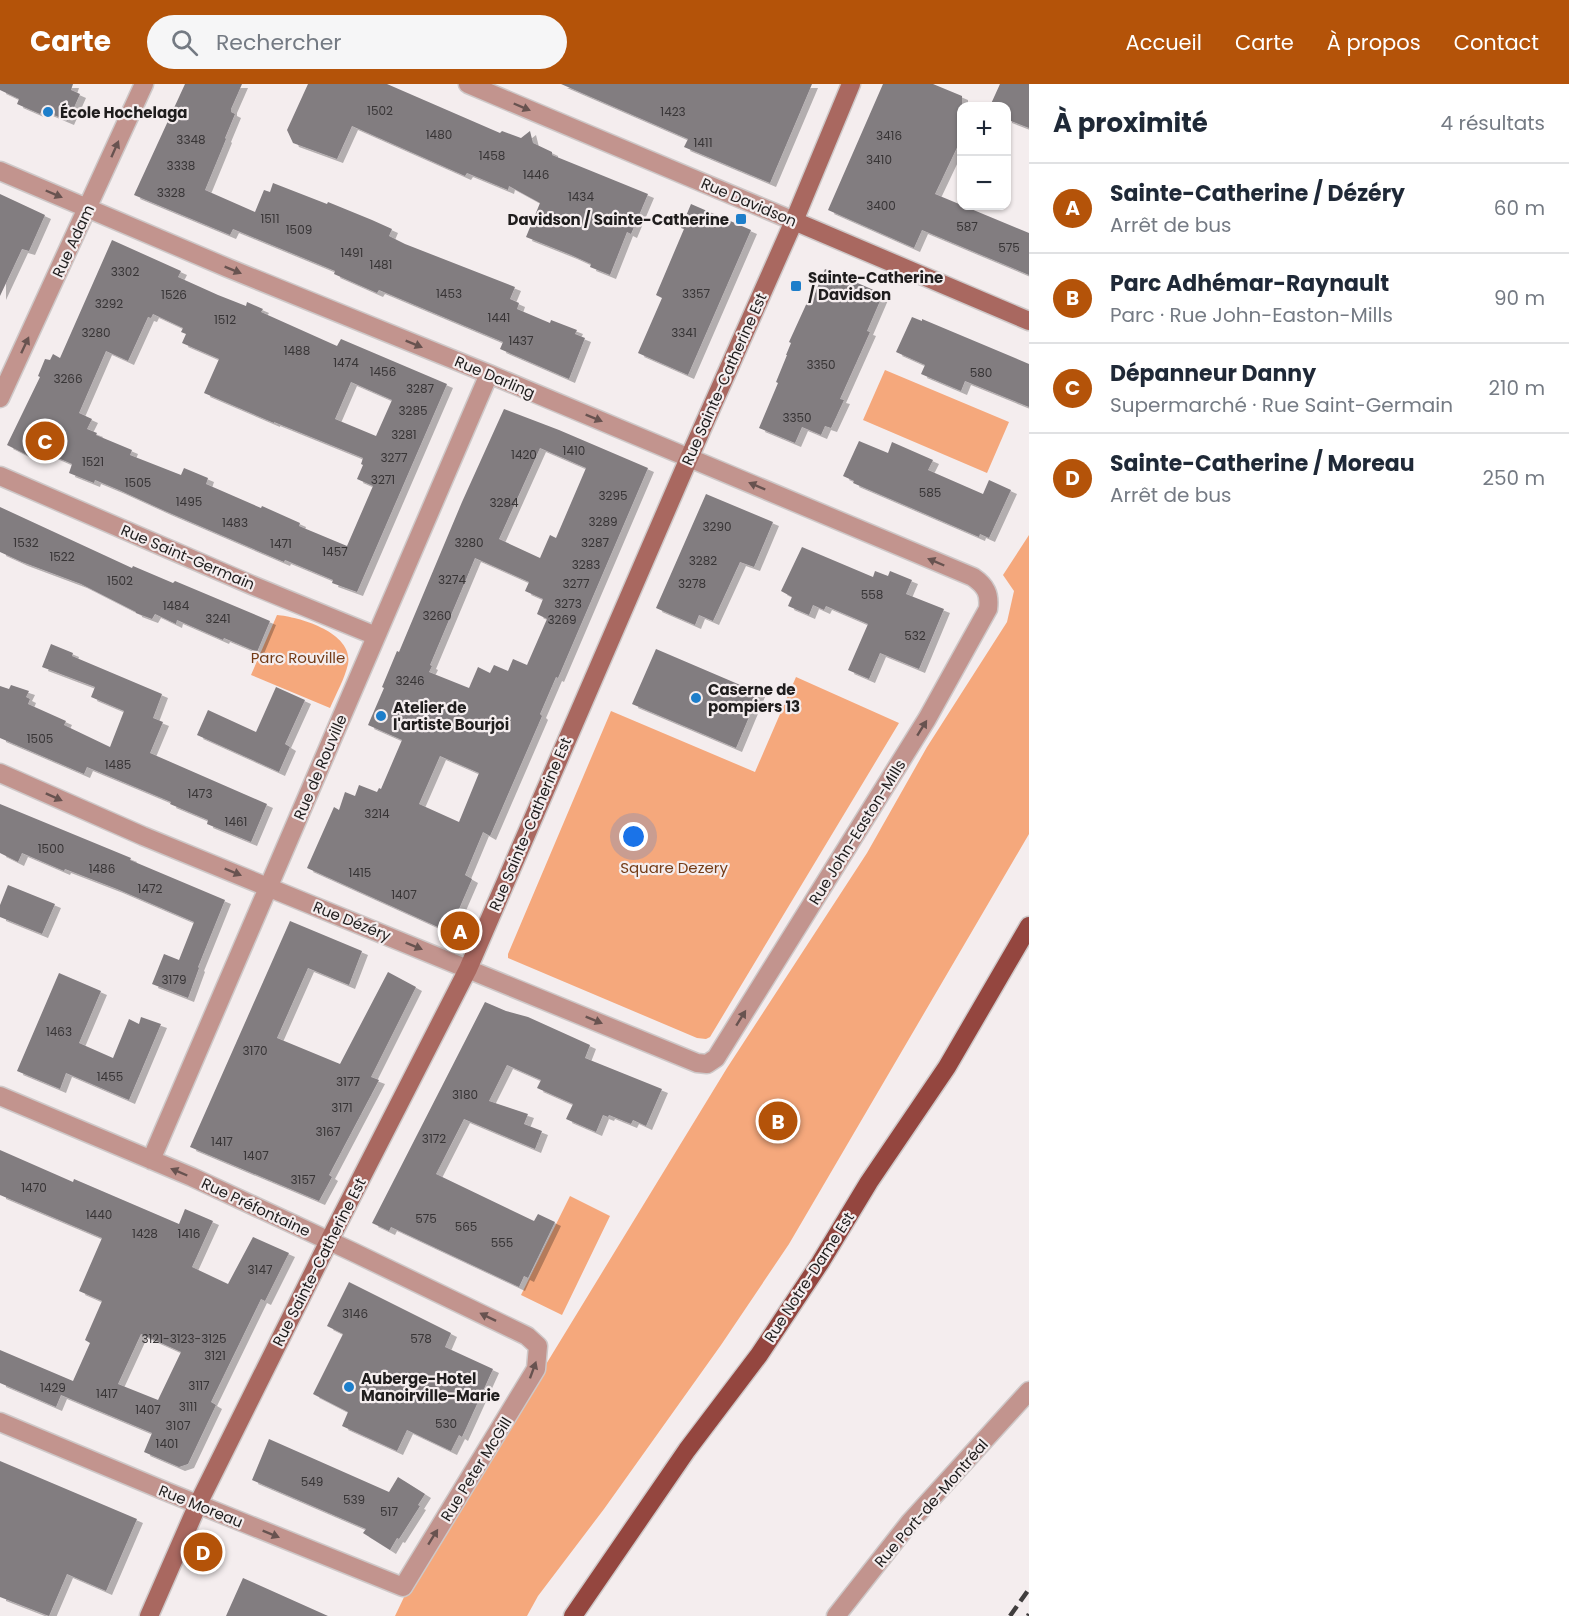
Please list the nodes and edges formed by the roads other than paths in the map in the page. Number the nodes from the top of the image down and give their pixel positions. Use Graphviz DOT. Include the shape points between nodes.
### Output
graph roads {
  1 [pos="144,84"];
  2 [pos="468,84"];
  3 [pos="851,84"];
  4 [pos="0,171"];
  5 [pos="87,209"];
  6 [pos="794,221"];
  7 [pos="1029,321"];
  8 [pos="489,374"];
  9 [pos="0,398"];
  10 [pos="689,458"];
  11 [pos="0,476"];
  12 [pos="986,590"];
  13 [pos="376,636"];
  14 [pos="0,773"];
  15 [pos="269,887"];
  16 [pos="1029,926"];
  17 [pos="468,969"];
  18 [pos="706,1064"];
  19 [pos="0,1095"];
  20 [pos="151,1160"];
  21 [pos="329,1240"];
  22 [pos="538,1346"];
  23 [pos="1029,1391"];
  24 [pos="0,1422"];
  25 [pos="198,1504"];
  26 [pos="403,1587"];
  27 [pos="149,1616"];
  28 [pos="573,1616"];
  29 [pos="836,1616"];
  5 -- 1 [label="street, Rue Adam, one-way"];
  2 -- 6 [label="street, Rue Davidson, one-way"];
  3 -- 6 [label="street, Rue Sainte-Catherine Est"];
  4 -- 5 [label="street, Rue Darling, one-way"];
  5 -- 8 [label="street, Rue Darling, one-way"];
  9 -- 5 [label="street, Rue Adam, one-way"];
  6 -- 7 [label="street, Rue Davidson"];
  6 -- 10 [label="street, Rue Sainte-Catherine Est"];
  8 -- 10 [label="street, Rue Darling, one-way"];
  8 -- 13 [label="street, Rue de Rouville"];
  12 -- 10 [label="street, Rue Darling, one-way" via="973,577"];
  10 -- 17 [label="street, Rue Sainte-Catherine Est"];
  11 -- 13 [label="street, Rue Saint-Germain"];
  18 -- 12 [label="street, Rue John-Easton-Mills, one-way" via="716,1058 927,719 988,609"];
  13 -- 15 [label="street, Rue de Rouville"];
  14 -- 15 [label="street, Rue Dézéry, one-way"];
  15 -- 17 [label="street, Rue Dézéry, one-way"];
  15 -- 20 [label="street, Rue de Rouville"];
  16 -- 28 [label="main road, Rue Notre-Dame Est" via="947,1067 820,1263"];
  17 -- 18 [label="street, Rue Dézéry, one-way"];
  17 -- 21 [label="street, Rue Sainte-Catherine Est"];
  19 -- 20 [label="street, Rue Préfontaine"];
  21 -- 20 [label="street, Rue Préfontaine, one-way"];
  22 -- 21 [label="street, Rue Préfontaine, one-way" via="527,1336"];
  21 -- 25 [label="street, Rue Sainte-Catherine Est"];
  26 -- 22 [label="street, Rue Peter McGill, one-way" via="531,1378"];
  23 -- 29 [label="street, Rue Port-de-Montréal" via="910,1522"];
  24 -- 25 [label="street, Rue Moreau"];
  25 -- 26 [label="street, Rue Moreau, one-way"];
  25 -- 27 [label="street, Rue Sainte-Catherine Est"];
}
